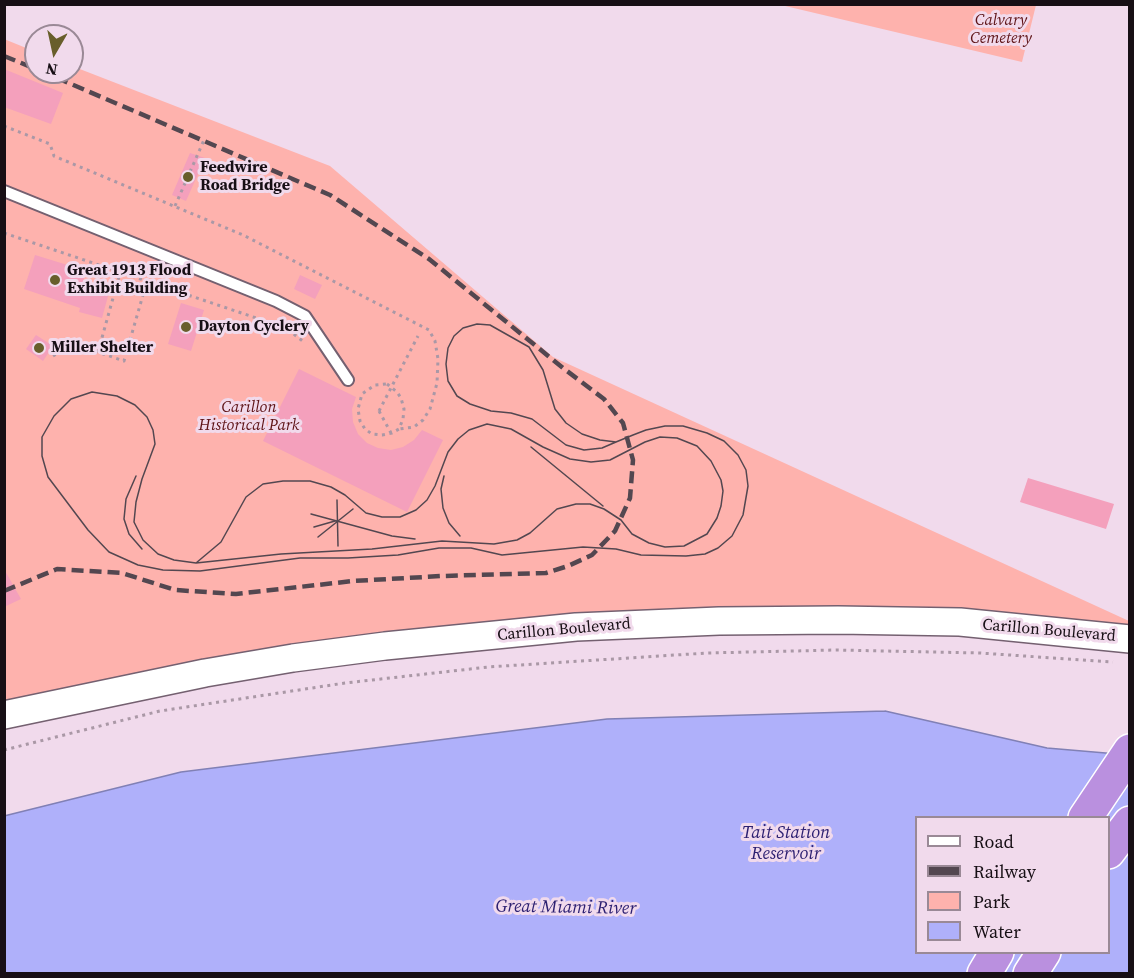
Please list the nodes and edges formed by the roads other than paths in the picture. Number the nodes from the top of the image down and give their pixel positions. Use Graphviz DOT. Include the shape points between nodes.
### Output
graph roads {
  1 [pos="4,191"];
  2 [pos="348,380"];
  3 [pos="1124,650"];
  4 [pos="4,715"];
  5 [pos="1130,751"];
  6 [pos="1086,816"];
  7 [pos="1130,823"];
  8 [pos="1110,849"];
  9 [pos="996,954"];
  10 [pos="1043,954"];
  11 [pos="984,974"];
  12 [pos="1030,974"];
  1 -- 2 [label="lane" via="305,316"];
  3 -- 4 [label="street, Carillon Boulevard" via="960,622 696,621 576,627 293,658"];
  5 -- 6 [label="highway"];
  7 -- 8 [label="highway"];
  9 -- 11 [label="highway"];
  10 -- 12 [label="highway"];
}
